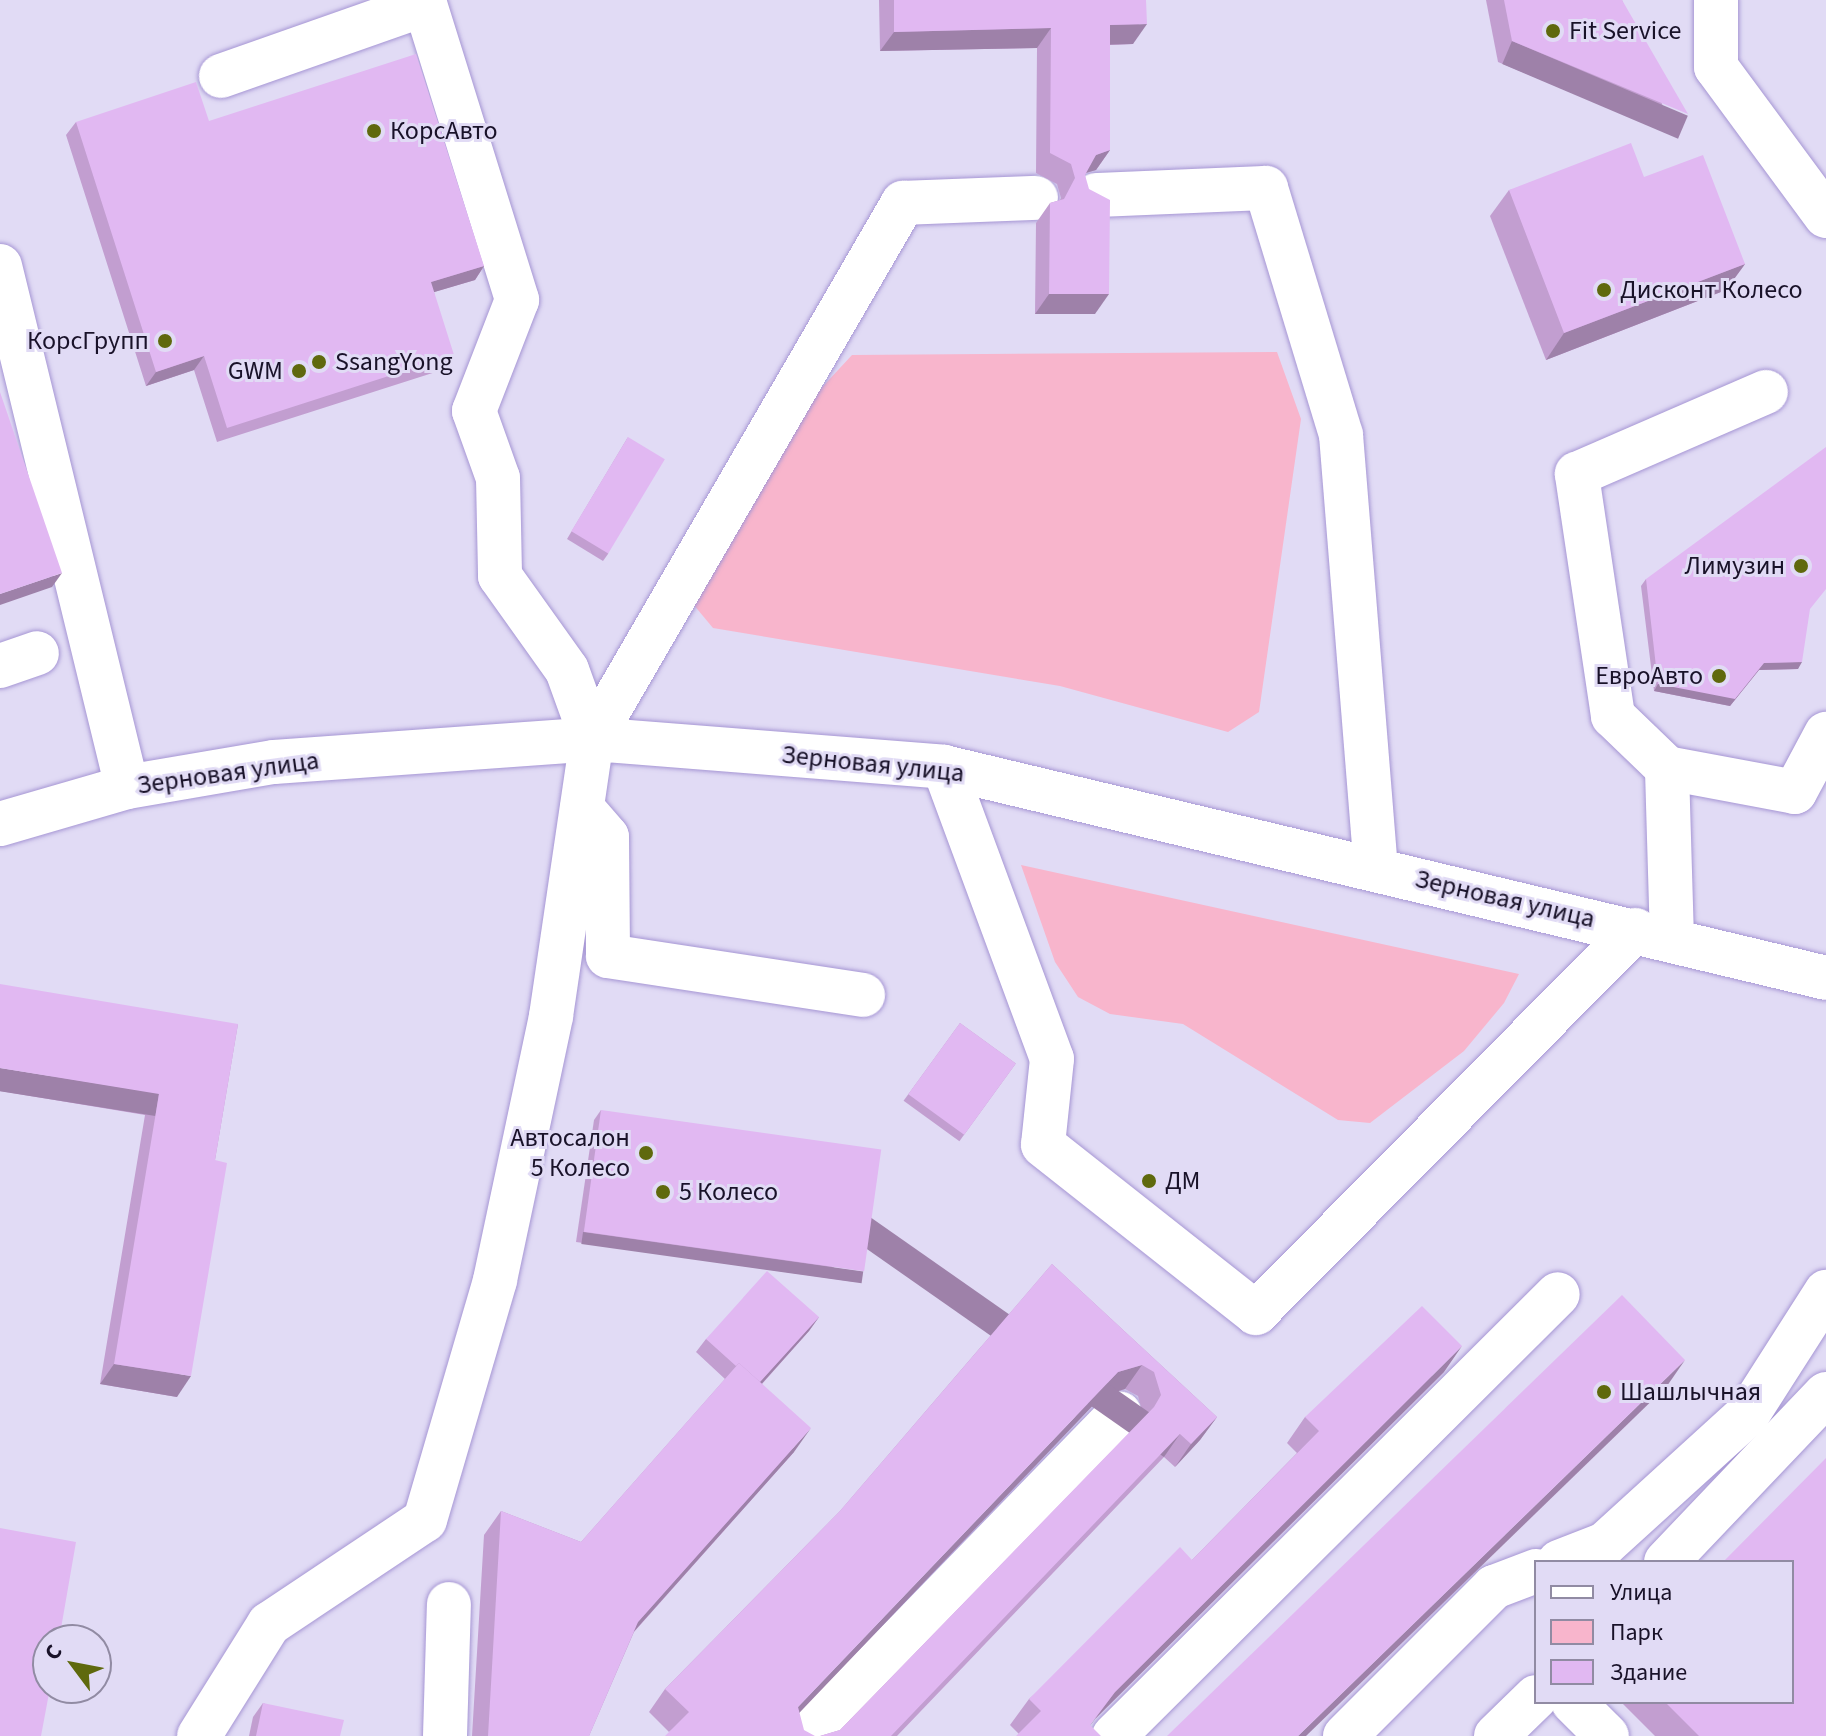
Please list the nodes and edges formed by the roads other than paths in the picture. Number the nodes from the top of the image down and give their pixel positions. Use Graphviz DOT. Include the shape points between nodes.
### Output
graph roads {
  1 [pos="1716,0"];
  2 [pos="221,76"];
  3 [pos="1096,195"];
  4 [pos="1036,198"];
  5 [pos="1826,216"];
  6 [pos="0,266"];
  7 [pos="1766,392"];
  8 [pos="1826,734"];
  9 [pos="592,739"];
  10 [pos="944,767"];
  11 [pos="1667,768"];
  12 [pos="127,787"];
  13 [pos="582,808"];
  14 [pos="0,824"];
  15 [pos="1376,868"];
  16 [pos="1654,935"];
  17 [pos="1826,978"];
  18 [pos="863,995"];
  19 [pos="1826,1292"];
  20 [pos="1558,1294"];
  21 [pos="1826,1394"];
  22 [pos="1120,1413"];
  23 [pos="1748,1414"];
  24 [pos="1564,1560"];
  25 [pos="1660,1560"];
  26 [pos="1668,1560"];
  27 [pos="1534,1572"];
  28 [pos="449,1604"];
  29 [pos="1534,1699"];
  30 [pos="1575,1704"];
  31 [pos="199,1736"];
  32 [pos="445,1736"];
  33 [pos="806,1736"];
  34 [pos="1114,1736"];
  35 [pos="1345,1736"];
  36 [pos="1496,1736"];
  37 [pos="1607,1736"];
  1 -- 5 [label="main road" via="1716,67"];
  2 -- 9 [label="main road" via="425,4 517,300 474,411 498,478 500,576 567,670"];
  3 -- 15 [label="main road" via="1266,188 1341,435"];
  4 -- 9 [label="main road" via="903,203"];
  6 -- 12 [label="main road"];
  7 -- 11 [label="main road" via="1577,474 1613,716"];
  8 -- 11 [label="main road" via="1795,792"];
  9 -- 10 [label="main road, Зерновая улица"];
  9 -- 12 [label="main road, Зерновая улица" via="274,762"];
  9 -- 13 [label="main road"];
  10 -- 15 [label="main road, Зерновая улица"];
  10 -- 16 [label="main road" via="1052,1059 1043,1145 1256,1313"];
  11 -- 16 [label="main road"];
  12 -- 14 [label="main road, Зерновая улица"];
  13 -- 18 [label="main road" via="607,837 608,956"];
  13 -- 31 [label="main road" via="551,1016 495,1280 425,1520 269,1624"];
  15 -- 16 [label="main road, Зерновая улица"];
  16 -- 17 [label="main road, Зерновая улица"];
  19 -- 23 [label="main road"];
  20 -- 34 [label="main road"];
  21 -- 26 [label="main road"];
  22 -- 33 [label="main road"];
  23 -- 24 [label="main road" via="1605,1544"];
  23 -- 25 [label="main road"];
  27 -- 35 [label="main road" via="1494,1587"];
  28 -- 32 [label="main road"];
  29 -- 36 [label="main road"];
  30 -- 37 [label="main road"];
}
